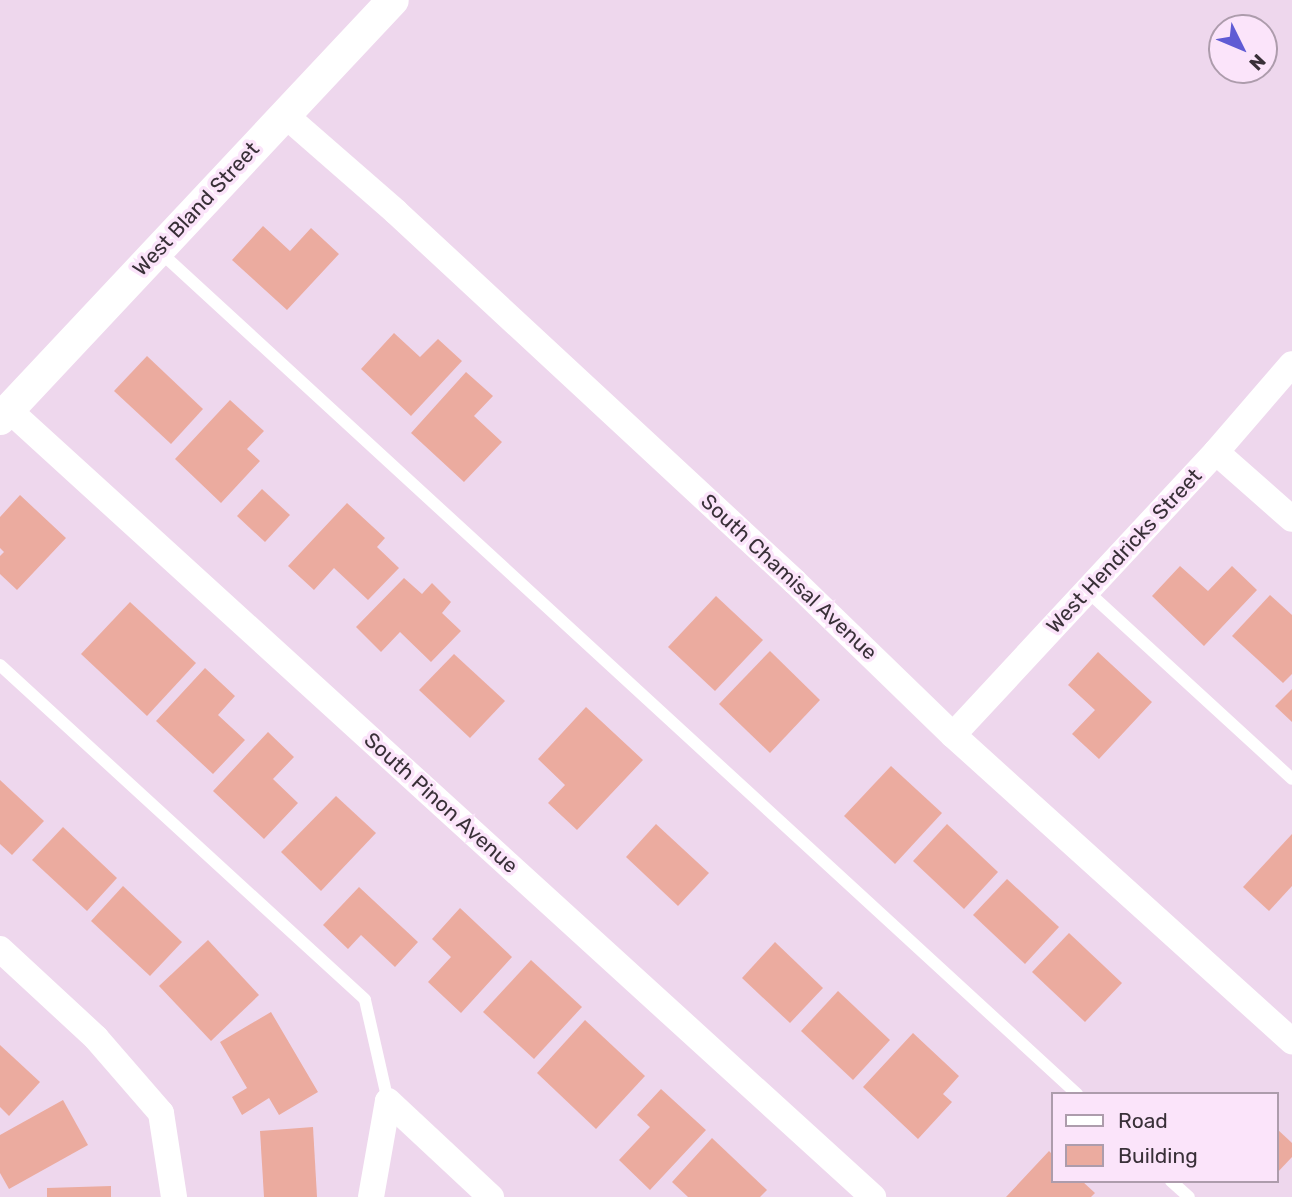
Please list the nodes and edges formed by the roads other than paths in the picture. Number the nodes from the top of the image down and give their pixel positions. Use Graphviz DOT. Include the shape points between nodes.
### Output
graph roads {
  1 [pos="393,0"];
  2 [pos="285,115"];
  3 [pos="158,250"];
  4 [pos="1292,364"];
  5 [pos="4,414"];
  6 [pos="1216,452"];
  7 [pos="1292,519"];
  8 [pos="1087,591"];
  9 [pos="0,665"];
  10 [pos="953,735"];
  11 [pos="1292,779"];
  12 [pos="0,949"];
  13 [pos="1292,1041"];
  14 [pos="1075,1092"];
  15 [pos="388,1101"];
  16 [pos="1173,1183"];
  17 [pos="174,1197"];
  18 [pos="371,1197"];
  19 [pos="491,1197"];
  20 [pos="873,1197"];
  21 [pos="1189,1197"];
  1 -- 2 [label="street, West Bland Street"];
  2 -- 3 [label="street, West Bland Street"];
  2 -- 10 [label="street, South Chamisal Avenue" via="775,563"];
  3 -- 5 [label="street, West Bland Street"];
  3 -- 14 [label="lane"];
  4 -- 6 [label="street, West Hendricks Street"];
  5 -- 20 [label="street, South Pinon Avenue"];
  6 -- 7 [label="street"];
  6 -- 8 [label="street, West Hendricks Street"];
  8 -- 10 [label="street, West Hendricks Street"];
  8 -- 11 [label="lane"];
  9 -- 15 [label="lane" via="365,1000"];
  10 -- 13 [label="street, South Chamisal Avenue"];
  12 -- 17 [label="street" via="96,1038 161,1113"];
  15 -- 18 [label="street"];
  15 -- 19 [label="street"];
  16 -- 21 [label="lane"];
}
